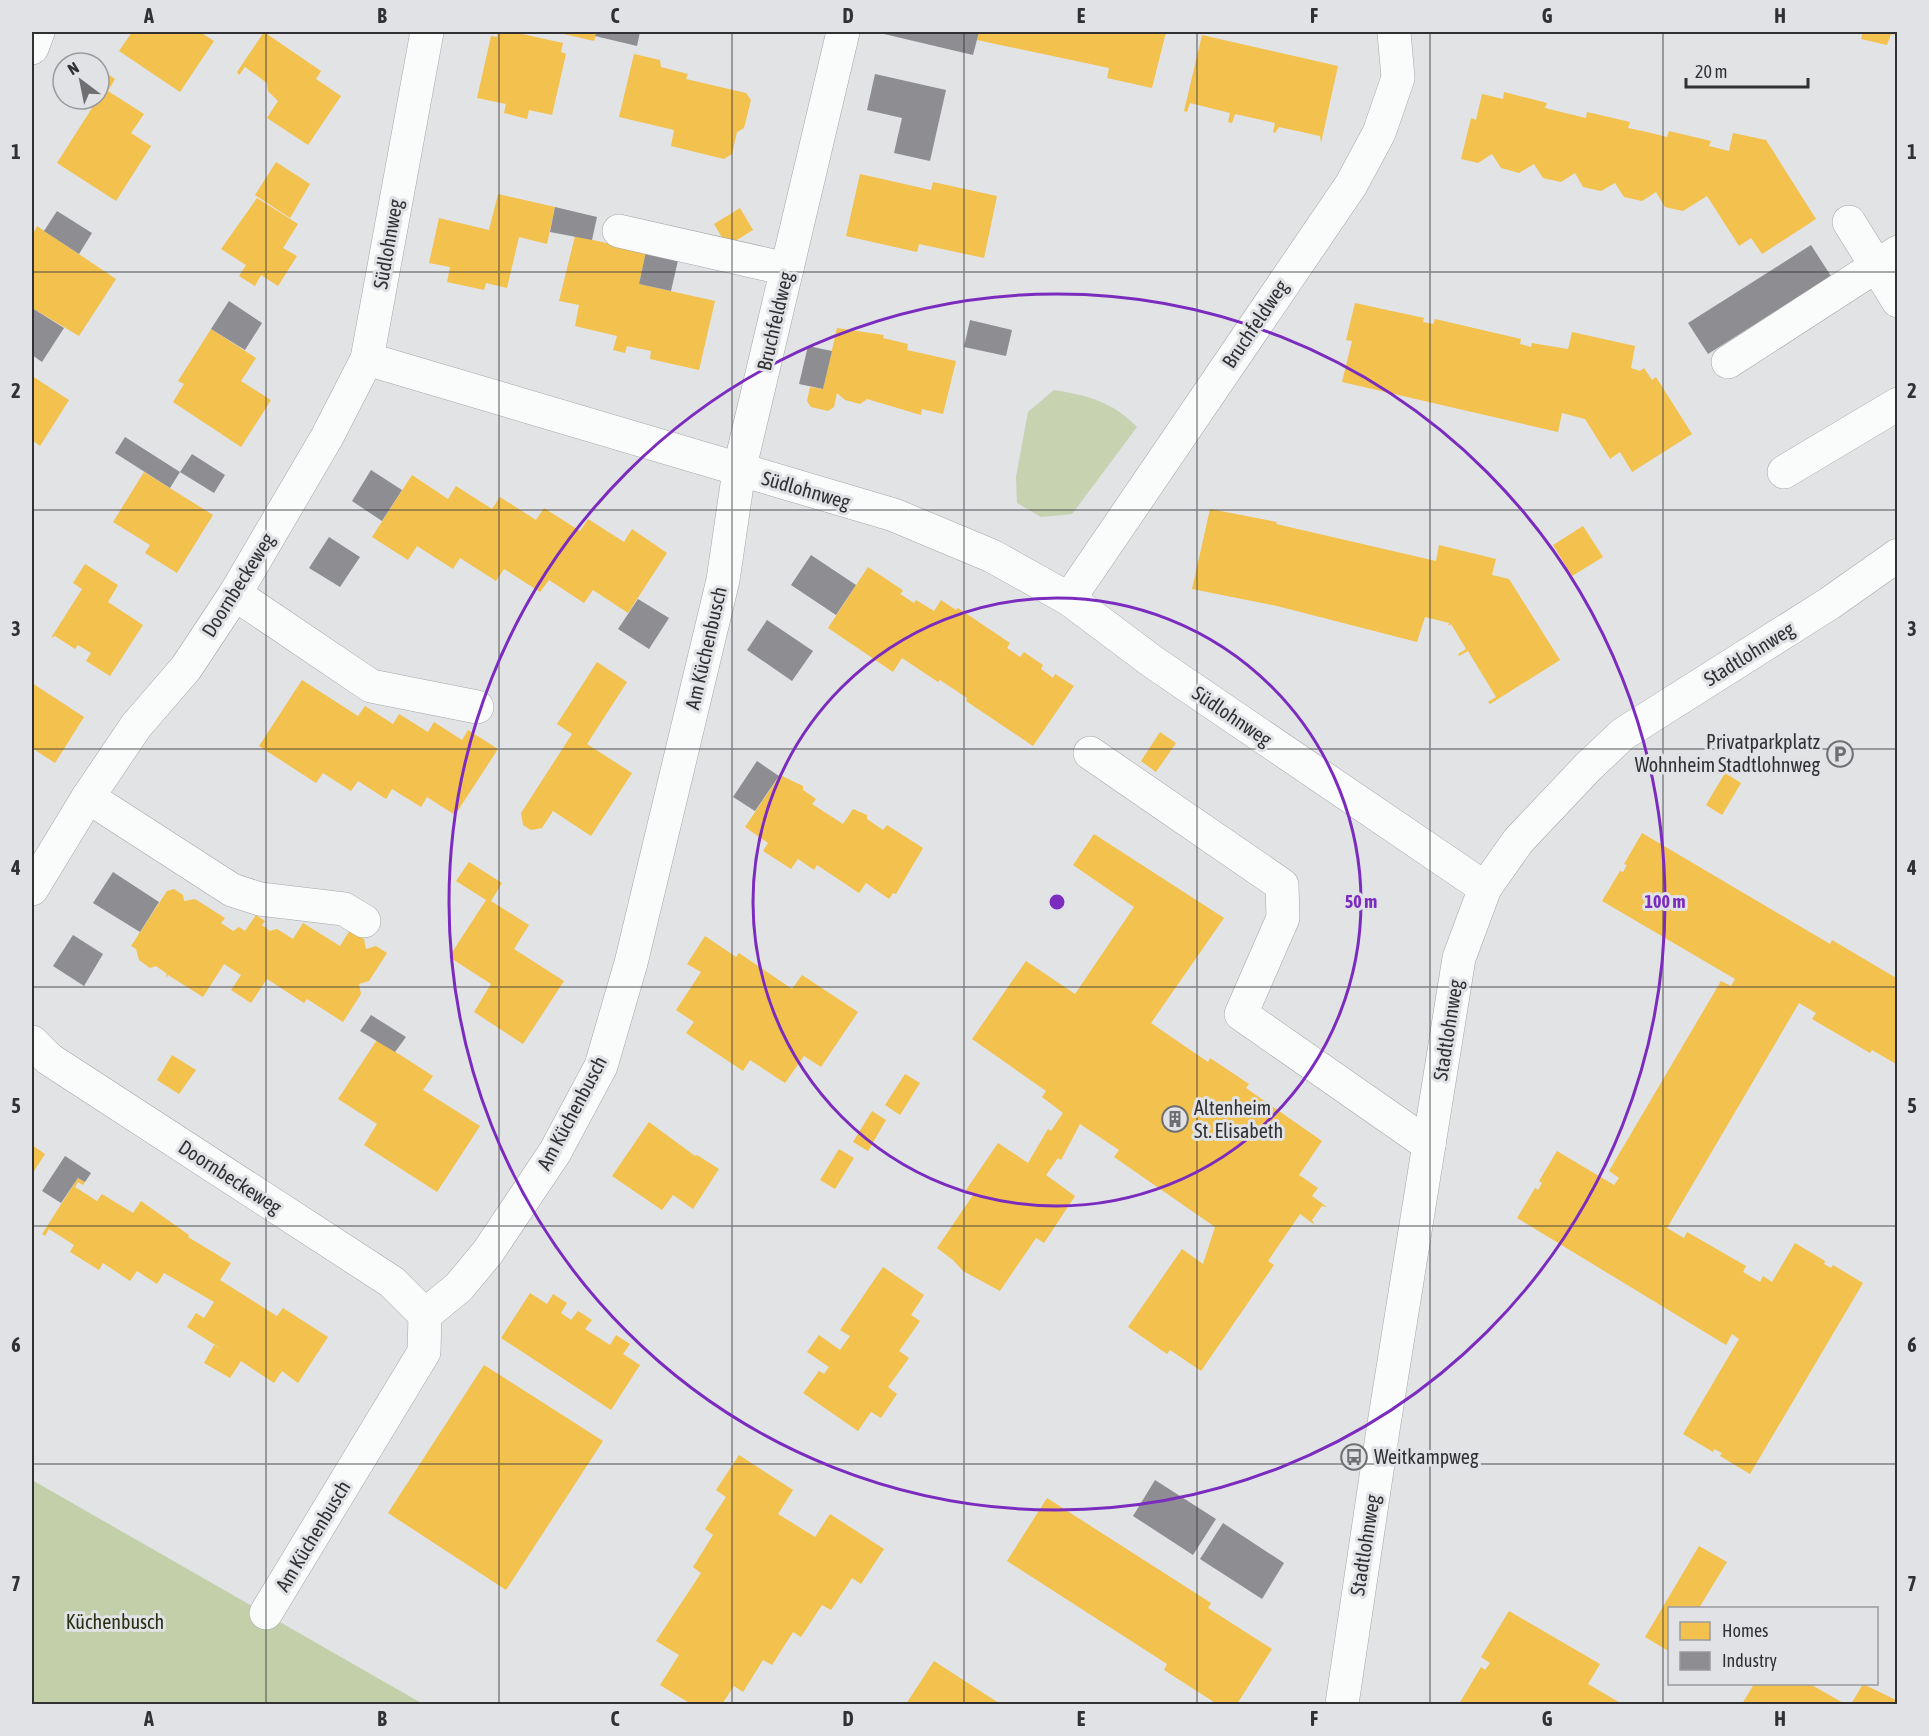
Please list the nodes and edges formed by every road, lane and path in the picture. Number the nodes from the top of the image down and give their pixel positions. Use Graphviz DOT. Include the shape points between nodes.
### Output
graph roads {
  1 [pos="38,32"];
  2 [pos="427,32"];
  3 [pos="843,32"];
  4 [pos="1394,32"];
  5 [pos="32,48"];
  6 [pos="1849,222"];
  7 [pos="619,231"];
  8 [pos="1887,259"];
  9 [pos="787,269"];
  10 [pos="1898,301"];
  11 [pos="367,359"];
  12 [pos="1728,362"];
  13 [pos="1898,404"];
  14 [pos="740,471"];
  15 [pos="1784,472"];
  16 [pos="1898,555"];
  17 [pos="235,594"];
  18 [pos="1069,599"];
  19 [pos="477,707"];
  20 [pos="1090,753"];
  21 [pos="88,797"];
  22 [pos="1485,888"];
  23 [pos="32,889"];
  24 [pos="364,921"];
  25 [pos="32,1042"];
  26 [pos="1429,1145"];
  27 [pos="425,1315"];
  28 [pos="266,1613"];
  29 [pos="1342,1704"];
  1 -- 5 [label="street"];
  2 -- 11 [label="street, Südlohnweg"];
  3 -- 9 [label="street, Bruchfeldweg"];
  4 -- 18 [label="street, Bruchfeldweg" via="1398,78 1379,133 1351,184"];
  6 -- 8 [label="street"];
  7 -- 9 [label="street"];
  8 -- 10 [label="street"];
  8 -- 12 [label="street"];
  9 -- 14 [label="street, Bruchfeldweg"];
  11 -- 14 [label="street, Südlohnweg"];
  11 -- 17 [label="street, Doornbeckeweg" via="327,437"];
  13 -- 15 [label="street"];
  14 -- 18 [label="street, Südlohnweg" via="894,515 992,556"];
  14 -- 27 [label="street, Am Küchenbusch" via="723,580 631,963 601,1066 555,1152 488,1252 459,1287"];
  16 -- 22 [label="street, Stadtlohnweg" via="1830,603 1623,734 1518,841"];
  17 -- 19 [label="street" via="371,686"];
  17 -- 21 [label="street, Doornbeckeweg" via="186,668 136,726"];
  18 -- 22 [label="street, Südlohnweg" via="1153,662"];
  20 -- 26 [label="street" via="1282,885 1283,918 1241,1014"];
  21 -- 23 [label="street, Doornbeckeweg"];
  21 -- 24 [label="street" via="232,890 260,899 344,909"];
  22 -- 26 [label="street, Stadtlohnweg" via="1459,958"];
  25 -- 27 [label="street, Doornbeckeweg" via="49,1059 392,1282"];
  26 -- 29 [label="street, Stadtlohnweg"];
  27 -- 28 [label="street, Am Küchenbusch" via="424,1352"];
}
